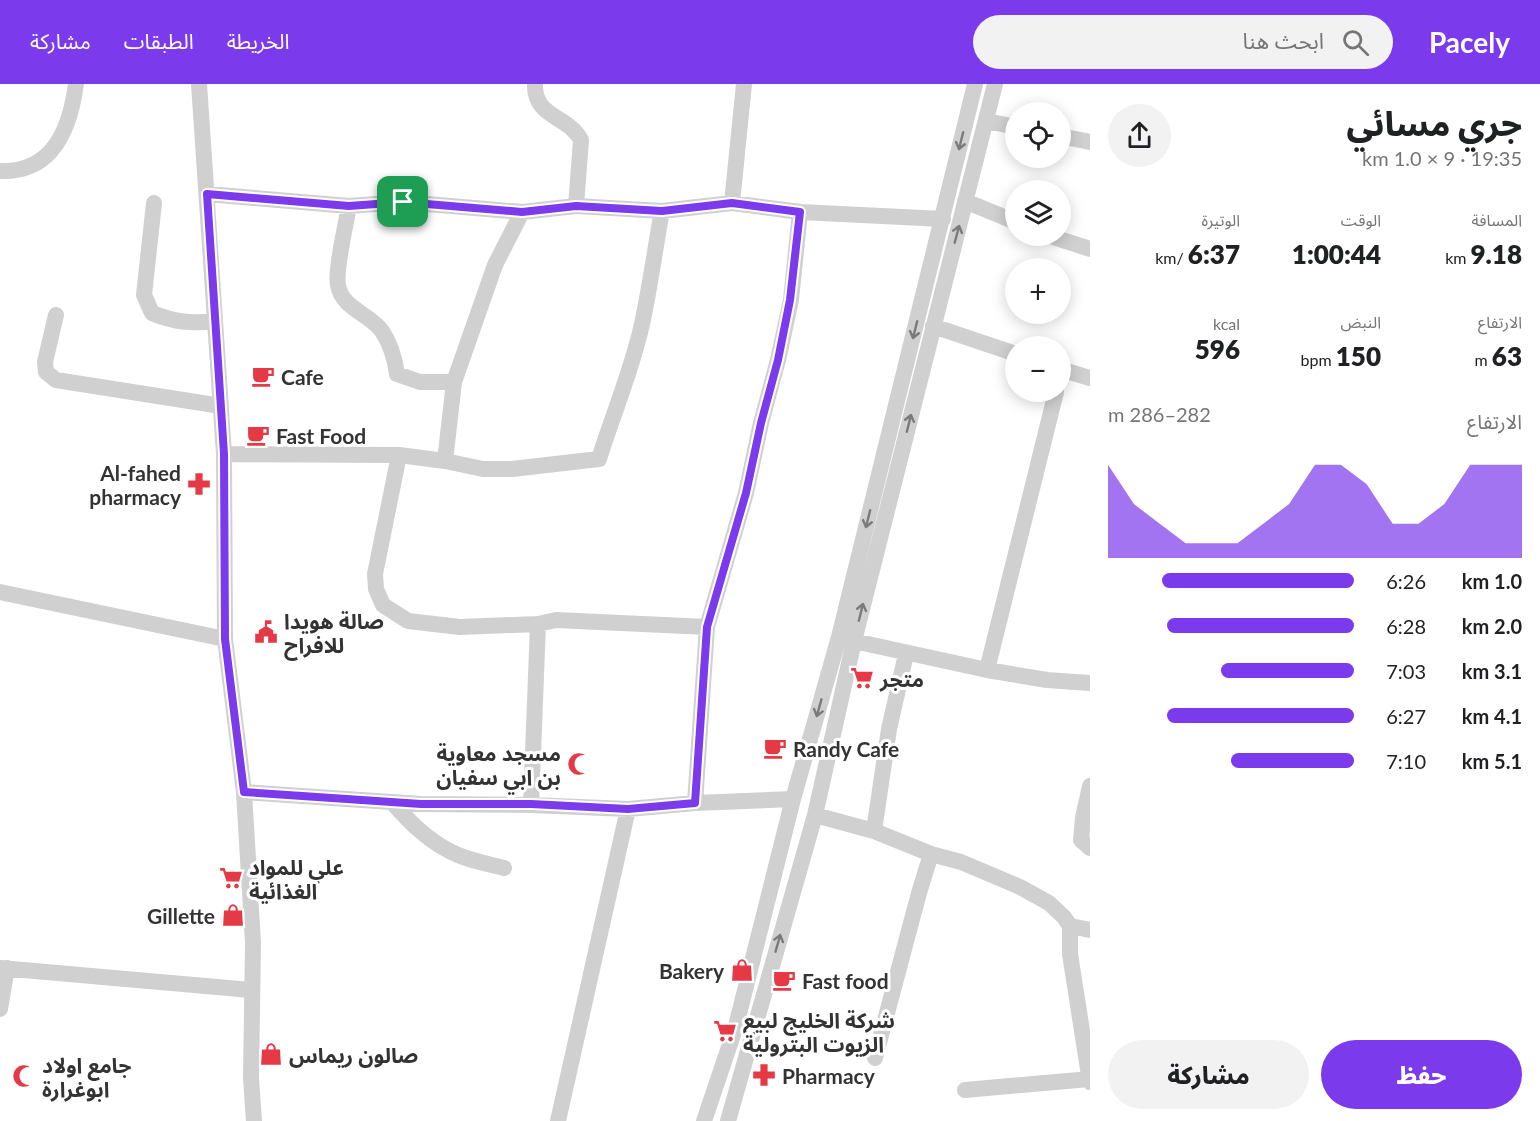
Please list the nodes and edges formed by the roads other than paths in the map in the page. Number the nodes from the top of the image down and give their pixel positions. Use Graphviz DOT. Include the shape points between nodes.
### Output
graph roads {
  1 [pos="76,84"];
  2 [pos="199,84"];
  3 [pos="535,84"];
  4 [pos="744,84"];
  5 [pos="975,84"];
  6 [pos="995,84"];
  7 [pos="987,121"];
  8 [pos="1005,125"];
  9 [pos="1071,138"];
  10 [pos="1090,142"];
  11 [pos="0,171"];
  12 [pos="207,194"];
  13 [pos="965,201"];
  14 [pos="154,203"];
  15 [pos="732,203"];
  16 [pos="349,206"];
  17 [pos="576,206"];
  18 [pos="662,211"];
  19 [pos="522,212"];
  20 [pos="800,212"];
  21 [pos="1005,217"];
  22 [pos="943,219"];
  23 [pos="1071,243"];
  24 [pos="1090,249"];
  25 [pos="56,315"];
  26 [pos="215,321"];
  27 [pos="933,326"];
  28 [pos="1005,350"];
  29 [pos="1071,373"];
  30 [pos="1090,378"];
  31 [pos="454,382"];
  32 [pos="1054,402"];
  33 [pos="221,406"];
  34 [pos="224,454"];
  35 [pos="399,455"];
  36 [pos="445,461"];
  37 [pos="0,592"];
  38 [pos="538,624"];
  39 [pos="707,627"];
  40 [pos="225,639"];
  41 [pos="854,641"];
  42 [pos="906,654"];
  43 [pos="987,670"];
  44 [pos="1090,684"];
  45 [pos="1090,786"];
  46 [pos="244,792"];
  47 [pos="794,799"];
  48 [pos="392,802"];
  49 [pos="695,803"];
  50 [pos="531,804"];
  51 [pos="628,809"];
  52 [pos="815,814"];
  53 [pos="874,831"];
  54 [pos="1090,848"];
  55 [pos="931,854"];
  56 [pos="504,868"];
  57 [pos="1070,926"];
  58 [pos="1090,930"];
  59 [pos="3,968"];
  60 [pos="251,990"];
  61 [pos="0,1009"];
  62 [pos="875,1058"];
  63 [pos="1090,1080"];
  64 [pos="965,1089"];
  65 [pos="254,1121"];
  66 [pos="558,1121"];
  67 [pos="704,1121"];
  68 [pos="728,1121"];
  1 -- 11 [label="street" via="67,123 52,151 28,167"];
  2 -- 12 [label="street"];
  3 -- 17 [label="street" via="539,104 577,132 580,140"];
  4 -- 15 [label="street"];
  5 -- 22 [label="street, one-way"];
  6 -- 7 [label="street"];
  7 -- 8 [label="street"];
  7 -- 13 [label="street"];
  9 -- 10 [label="street"];
  12 -- 16 [label="street"];
  12 -- 26 [label="street"];
  13 -- 21 [label="street"];
  27 -- 13 [label="street, one-way"];
  14 -- 26 [label="street" via="144,295 152,313 192,324"];
  15 -- 18 [label="street"];
  15 -- 20 [label="street"];
  16 -- 19 [label="street" via="403,202"];
  16 -- 31 [label="street" via="338,276 343,297 381,329 397,374 420,382"];
  17 -- 18 [label="street"];
  17 -- 19 [label="street"];
  18 -- 36 [label="street" via="642,324 599,459 512,469 483,469"];
  19 -- 31 [label="street" via="495,265"];
  20 -- 22 [label="street"];
  20 -- 39 [label="street" via="790,300 778,360 746,493"];
  22 -- 47 [label="street, one-way" via="839,637"];
  23 -- 24 [label="street"];
  25 -- 33 [label="street" via="45,362 46,372 56,380"];
  26 -- 33 [label="street"];
  27 -- 28 [label="street"];
  41 -- 27 [label="street, one-way"];
  29 -- 30 [label="street"];
  31 -- 36 [label="street"];
  32 -- 43 [label="street"];
  33 -- 34 [label="street"];
  34 -- 35 [label="street"];
  34 -- 40 [label="street"];
  35 -- 36 [label="street"];
  35 -- 38 [label="street" via="375,574 382,604 408,621 460,627"];
  37 -- 40 [label="street"];
  38 -- 39 [label="street" via="556,620"];
  38 -- 50 [label="street"];
  39 -- 49 [label="street"];
  40 -- 46 [label="street"];
  41 -- 42 [label="street"];
  41 -- 52 [label="street"];
  42 -- 43 [label="street"];
  42 -- 53 [label="street" via="889,729"];
  43 -- 44 [label="street"];
  45 -- 54 [label="street" via="1081,832 1081,840"];
  46 -- 48 [label="street"];
  46 -- 60 [label="street" via="253,943"];
  47 -- 49 [label="street"];
  47 -- 67 [label="street" via="736,1026"];
  48 -- 50 [label="street"];
  48 -- 56 [label="street" via="411,824 449,851"];
  49 -- 51 [label="street"];
  50 -- 51 [label="street"];
  51 -- 66 [label="street"];
  52 -- 53 [label="street"];
  68 -- 52 [label="street, one-way"];
  53 -- 55 [label="street"];
  55 -- 57 [label="street" via="1020,887 1049,903 1065,916"];
  55 -- 62 [label="street"];
  57 -- 58 [label="street"];
  57 -- 63 [label="street" via="1070,954"];
  59 -- 60 [label="street"];
  59 -- 61 [label="street"];
  60 -- 65 [label="street"];
  63 -- 64 [label="street"];
}
